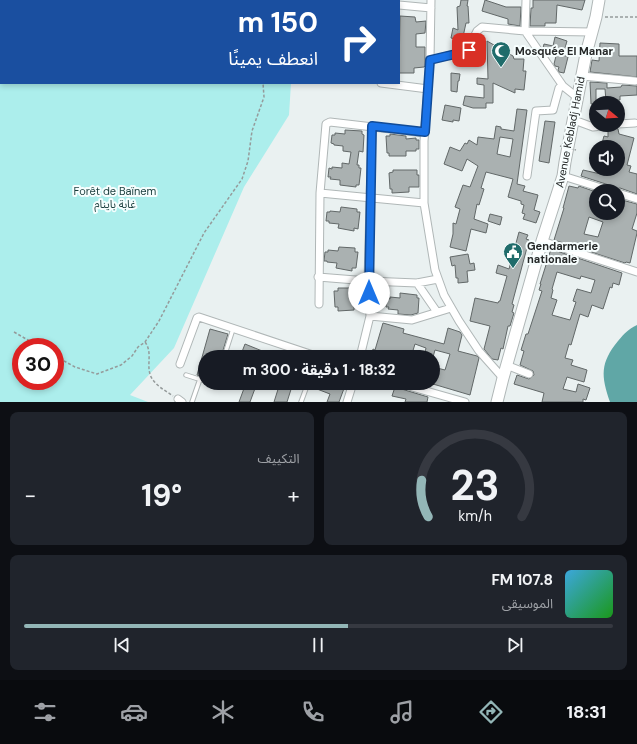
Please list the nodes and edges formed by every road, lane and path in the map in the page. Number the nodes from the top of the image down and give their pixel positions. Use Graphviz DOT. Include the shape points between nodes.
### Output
graph roads {
  1 [pos="431,0"];
  2 [pos="526,0"];
  3 [pos="599,0"];
  4 [pos="400,5"];
  5 [pos="431,8"];
  6 [pos="596,17"];
  7 [pos="637,17"];
  8 [pos="525,31"];
  9 [pos="592,32"];
  10 [pos="430,60"];
  11 [pos="582,76"];
  12 [pos="635,81"];
  13 [pos="263,84"];
  14 [pos="389,84"];
  15 [pos="564,86"];
  16 [pos="428,89"];
  17 [pos="578,98"];
  18 [pos="574,120"];
  19 [pos="635,123"];
  20 [pos="625,124"];
  21 [pos="589,125"];
  22 [pos="372,126"];
  23 [pos="425,132"];
  24 [pos="560,146"];
  25 [pos="576,150"];
  26 [pos="527,176"];
  27 [pos="563,176"];
  28 [pos="589,184"];
  29 [pos="320,193"];
  30 [pos="625,195"];
  31 [pos="371,197"];
  32 [pos="637,199"];
  33 [pos="424,203"];
  34 [pos="542,241"];
  35 [pos="637,272"];
  36 [pos="318,277"];
  37 [pos="438,279"];
  38 [pos="368,281"];
  39 [pos="417,283"];
  40 [pos="319,304"];
  41 [pos="451,308"];
  42 [pos="438,312"];
  43 [pos="370,316"];
  44 [pos="234,328"];
  45 [pos="14,332"];
  46 [pos="24,338"];
  47 [pos="144,342"];
  48 [pos="226,350"];
  49 [pos="298,350"];
  50 [pos="362,350"];
  51 [pos="64,361"];
  52 [pos="180,364"];
  53 [pos="506,365"];
  54 [pos="529,374"];
  55 [pos="186,375"];
  56 [pos="198,378"];
  57 [pos="502,378"];
  58 [pos="198,385"];
  59 [pos="305,390"];
  60 [pos="351,390"];
  61 [pos="429,390"];
  62 [pos="180,401"];
  63 [pos="192,402"];
  64 [pos="301,402"];
  65 [pos="347,402"];
  66 [pos="466,402"];
  67 [pos="497,402"];
  1 -- 5 [label="street"];
  2 -- 8 [label="street"];
  3 -- 6 [label="main road, Avenue Kebladj Hamid"];
  4 -- 5 [label="street"];
  5 -- 10 [label="street"];
  6 -- 7 [label="path"];
  6 -- 9 [label="main road, Avenue Kebladj Hamid"];
  8 -- 9 [label="street"];
  8 -- 10 [label="street" via="482,27 476,31 467,52"];
  8 -- 15 [label="street"];
  9 -- 11 [label="main road, Avenue Kebladj Hamid"];
  10 -- 16 [label="street"];
  11 -- 12 [label="street"];
  11 -- 17 [label="main road, Avenue Kebladj Hamid"];
  13 -- 47 [label="path" via="264,97 252,131 248,161 242,179 204,233 159,321"];
  14 -- 16 [label="street"];
  15 -- 17 [label="street"];
  15 -- 26 [label="street" via="559,88 553,110 536,111"];
  16 -- 23 [label="street"];
  17 -- 18 [label="main road, Avenue Kebladj Hamid"];
  18 -- 21 [label="street"];
  18 -- 27 [label="main road, Avenue Kebladj Hamid"];
  19 -- 20 [label="street"];
  22 -- 23 [label="street"];
  22 -- 29 [label="street" via="330,122 326,124"];
  22 -- 31 [label="street"];
  23 -- 33 [label="street"];
  24 -- 25 [label="path, bridge"];
  27 -- 28 [label="street"];
  27 -- 34 [label="main road, Avenue Kebladj Hamid"];
  29 -- 31 [label="street"];
  29 -- 36 [label="street"];
  30 -- 32 [label="street"];
  31 -- 33 [label="street"];
  31 -- 38 [label="street"];
  33 -- 37 [label="street"];
  34 -- 35 [label="street"];
  34 -- 53 [label="main road, Avenue Kebladj Hamid"];
  36 -- 38 [label="street"];
  36 -- 40 [label="street"];
  37 -- 39 [label="street"];
  37 -- 41 [label="street"];
  38 -- 39 [label="street"];
  38 -- 43 [label="street"];
  39 -- 42 [label="street"];
  41 -- 42 [label="street"];
  41 -- 57 [label="street" via="479,351"];
  42 -- 43 [label="street" via="412,320"];
  43 -- 50 [label="street"];
  44 -- 48 [label="lane"];
  44 -- 49 [label="street"];
  44 -- 52 [label="street" via="202,317 197,318"];
  45 -- 46 [label="path"];
  47 -- 51 [label="path" via="122,365 97,374"];
  47 -- 62 [label="path" via="148,347 152,380"];
  53 -- 54 [label="street"];
  53 -- 57 [label="main road, Avenue Kebladj Hamid"];
  55 -- 56 [label="lane"];
  57 -- 67 [label="main road, Avenue Kebladj Hamid"];
  58 -- 63 [label="lane"];
  59 -- 64 [label="lane"];
  60 -- 65 [label="street"];
  61 -- 66 [label="street"];
}
